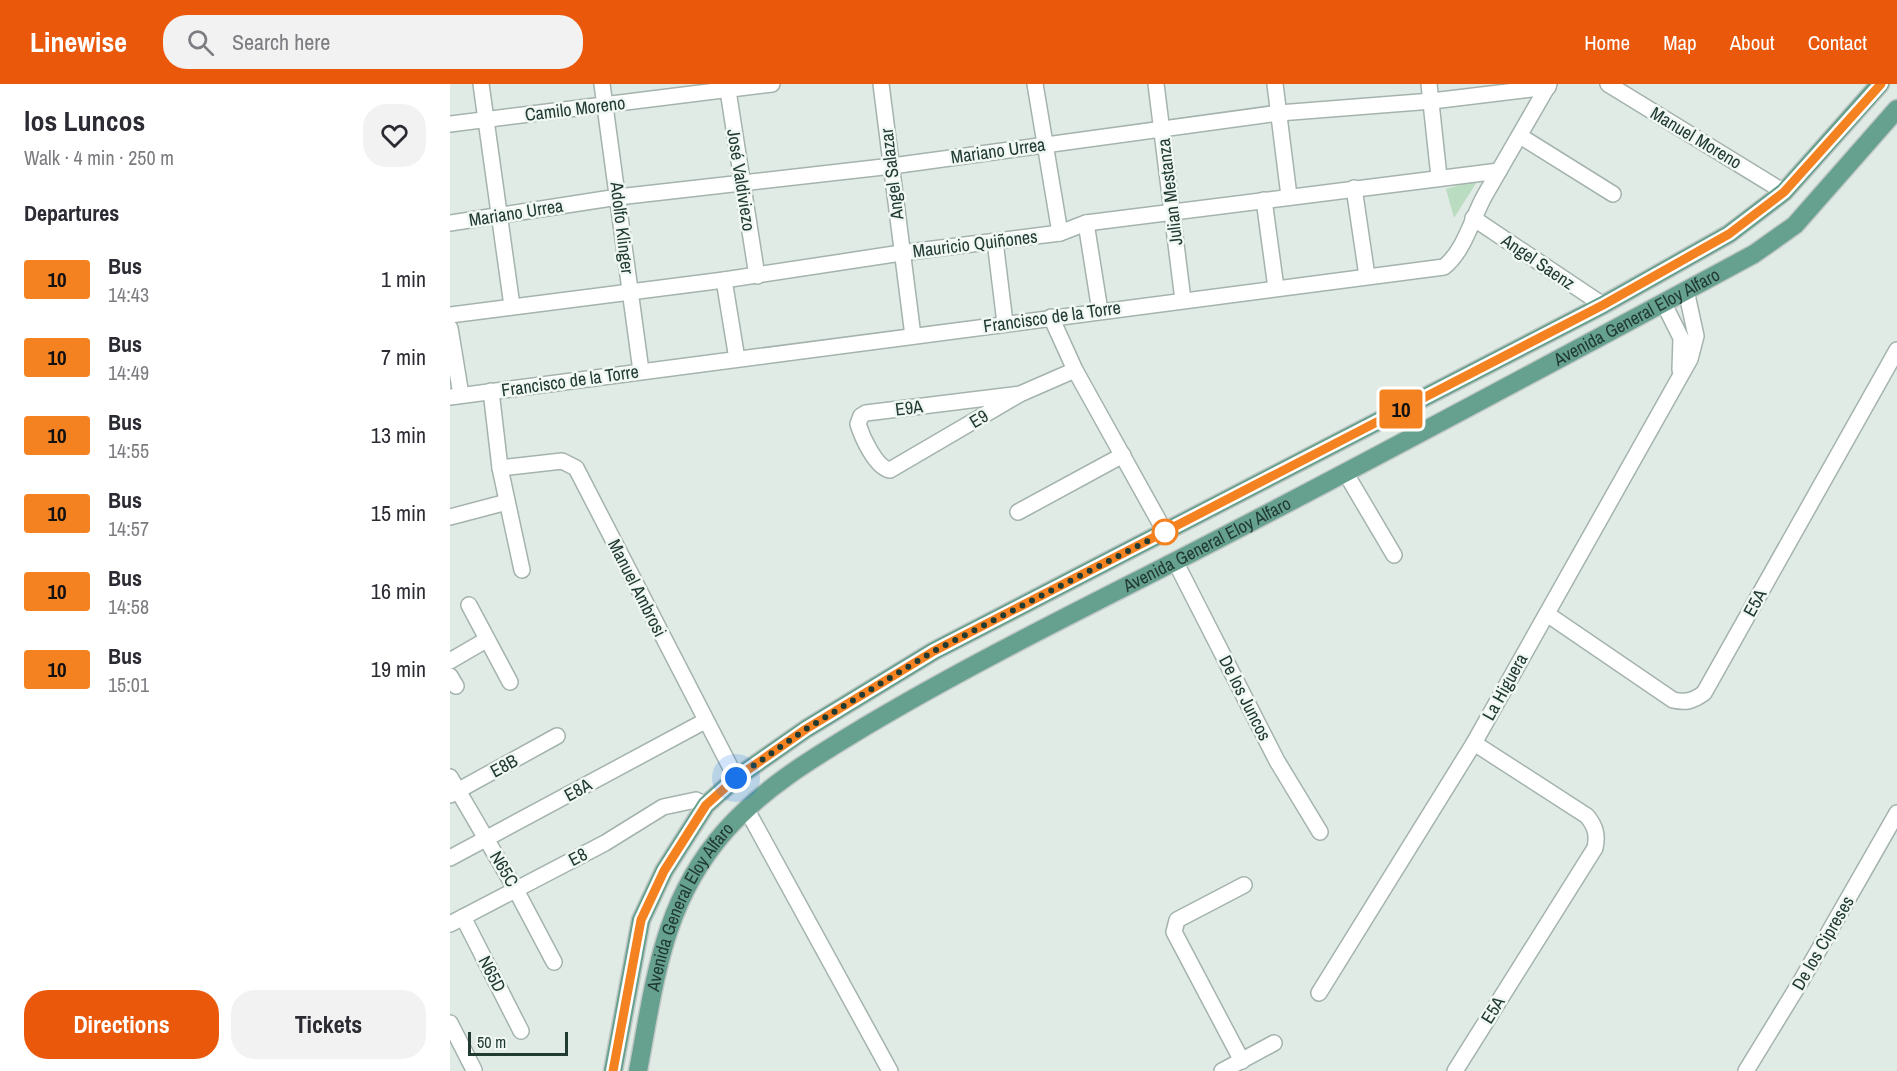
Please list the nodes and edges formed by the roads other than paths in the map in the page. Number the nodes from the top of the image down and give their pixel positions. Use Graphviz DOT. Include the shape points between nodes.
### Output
graph roads {
  1 [pos="481,84"];
  2 [pos="602,84"];
  3 [pos="772,84"];
  4 [pos="881,84"];
  5 [pos="1035,84"];
  6 [pos="1156,84"];
  7 [pos="1275,84"];
  8 [pos="1429,84"];
  9 [pos="1608,84"];
  10 [pos="1881,84"];
  11 [pos="1549,86"];
  12 [pos="727,87"];
  13 [pos="1432,101"];
  14 [pos="605,105"];
  15 [pos="1897,109"];
  16 [pos="1279,114"];
  17 [pos="485,120"];
  18 [pos="450,124"];
  19 [pos="1162,130"];
  20 [pos="1521,136"];
  21 [pos="1043,145"];
  22 [pos="892,166"];
  23 [pos="1499,171"];
  24 [pos="1439,177"];
  25 [pos="741,183"];
  26 [pos="1354,188"];
  27 [pos="1784,192"];
  28 [pos="1613,194"];
  29 [pos="1289,196"];
  30 [pos="618,197"];
  31 [pos="1264,200"];
  32 [pos="1172,212"];
  33 [pos="500,217"];
  34 [pos="1473,218"];
  35 [pos="450,223"];
  36 [pos="1086,223"];
  37 [pos="1060,233"];
  38 [pos="995,240"];
  39 [pos="901,253"];
  40 [pos="757,276"];
  41 [pos="1367,276"];
  42 [pos="724,280"];
  43 [pos="1276,288"];
  44 [pos="1686,290"];
  45 [pos="630,291"];
  46 [pos="1183,300"];
  47 [pos="1664,304"];
  48 [pos="1603,305"];
  49 [pos="513,306"];
  50 [pos="1100,311"];
  51 [pos="450,315"];
  52 [pos="1051,317"];
  53 [pos="1005,323"];
  54 [pos="450,328"];
  55 [pos="914,336"];
  56 [pos="1897,350"];
  57 [pos="737,359"];
  58 [pos="1075,370"];
  59 [pos="641,371"];
  60 [pos="1680,376"];
  61 [pos="491,391"];
  62 [pos="1020,394"];
  63 [pos="456,396"];
  64 [pos="1123,454"];
  65 [pos="500,468"];
  66 [pos="885,470"];
  67 [pos="1345,472"];
  68 [pos="507,502"];
  69 [pos="1018,512"];
  70 [pos="450,517"];
  71 [pos="1165,532"];
  72 [pos="1394,555"];
  73 [pos="1175,561"];
  74 [pos="522,570"];
  75 [pos="469,605"];
  76 [pos="1547,614"];
  77 [pos="486,640"];
  78 [pos="450,661"];
  79 [pos="510,682"];
  80 [pos="705,720"];
  81 [pos="557,736"];
  82 [pos="1474,743"];
  83 [pos="450,777"];
  84 [pos="736,778"];
  85 [pos="454,793"];
  86 [pos="706,805"];
  87 [pos="747,810"];
  88 [pos="1897,813"];
  89 [pos="1320,832"];
  90 [pos="486,840"];
  91 [pos="450,858"];
  92 [pos="1244,885"];
  93 [pos="516,890"];
  94 [pos="457,921"];
  95 [pos="554,962"];
  96 [pos="1319,993"];
  97 [pos="450,1023"];
  98 [pos="521,1032"];
  99 [pos="1274,1043"];
  100 [pos="1242,1061"];
  101 [pos="474,1070"];
  102 [pos="613,1071"];
  103 [pos="638,1071"];
  104 [pos="890,1071"];
  105 [pos="1222,1071"];
  106 [pos="1455,1071"];
  107 [pos="1746,1071"];
  1 -- 17 [label="street"];
  2 -- 14 [label="street, Adolfo Klinger"];
  3 -- 12 [label="street, Camilo Moreno"];
  4 -- 22 [label="street, Angel Salazar"];
  5 -- 21 [label="street"];
  6 -- 19 [label="street, Julian Mestanza"];
  7 -- 16 [label="street"];
  8 -- 13 [label="street"];
  9 -- 27 [label="street, Manuel Moreno"];
  10 -- 27 [label="main road, Avenida General Eloy Alfaro"];
  11 -- 13 [label="street, Mariano Urrea"];
  11 -- 20 [label="street, Francisco de la Torre"];
  12 -- 14 [label="street, Camilo Moreno"];
  12 -- 25 [label="street, José Valdiviezo"];
  13 -- 16 [label="street, Mariano Urrea"];
  13 -- 24 [label="street"];
  14 -- 17 [label="street, Camilo Moreno"];
  14 -- 30 [label="street, Adolfo Klinger"];
  15 -- 44 [label="main road, Avenida General Eloy Alfaro" via="1795,225 1754,254"];
  16 -- 19 [label="street, Mariano Urrea"];
  16 -- 29 [label="street"];
  17 -- 18 [label="street, Camilo Moreno"];
  17 -- 33 [label="street"];
  19 -- 21 [label="street, Mariano Urrea"];
  19 -- 32 [label="street, Julian Mestanza"];
  20 -- 23 [label="street, Francisco de la Torre"];
  20 -- 28 [label="street"];
  21 -- 22 [label="street, Mariano Urrea"];
  21 -- 37 [label="street"];
  22 -- 25 [label="street, Mariano Urrea"];
  22 -- 39 [label="street, Angel Salazar"];
  23 -- 24 [label="street, Mauricio Quiñones"];
  23 -- 34 [label="street, Francisco de la Torre"];
  24 -- 26 [label="street, Mauricio Quiñones"];
  25 -- 30 [label="street, Mariano Urrea"];
  25 -- 40 [label="street, José Valdiviezo"];
  26 -- 29 [label="street, Mauricio Quiñones"];
  26 -- 41 [label="street"];
  27 -- 48 [label="main road, Avenida General Eloy Alfaro" via="1729,234"];
  29 -- 31 [label="street, Mauricio Quiñones"];
  30 -- 33 [label="street, Mariano Urrea"];
  30 -- 45 [label="street, Adolfo Klinger"];
  31 -- 32 [label="street, Mauricio Quiñones"];
  31 -- 43 [label="street"];
  32 -- 36 [label="street, Mauricio Quiñones"];
  32 -- 46 [label="street, Julian Mestanza"];
  33 -- 35 [label="street, Mariano Urrea"];
  33 -- 49 [label="street"];
  34 -- 41 [label="street, Francisco de la Torre" via="1462,243 1444,267"];
  34 -- 48 [label="street, Angel Saenz"];
  36 -- 37 [label="street, Mauricio Quiñones"];
  36 -- 50 [label="street"];
  37 -- 38 [label="street, Mauricio Quiñones"];
  38 -- 39 [label="street, Mauricio Quiñones"];
  38 -- 53 [label="street"];
  39 -- 40 [label="street, Mauricio Quiñones"];
  39 -- 55 [label="street, Angel Salazar"];
  40 -- 42 [label="street, Mauricio Quiñones"];
  41 -- 43 [label="street, Francisco de la Torre"];
  42 -- 45 [label="street, Mauricio Quiñones"];
  42 -- 57 [label="street"];
  43 -- 46 [label="street, Francisco de la Torre"];
  44 -- 47 [label="main road, Avenida General Eloy Alfaro"];
  44 -- 60 [label="street, La Higuera" via="1695,336 1690,359"];
  45 -- 49 [label="street, Mauricio Quiñones"];
  45 -- 59 [label="street, Adolfo Klinger"];
  46 -- 50 [label="street, Francisco de la Torre"];
  47 -- 60 [label="street, La Higuera" via="1681,338"];
  47 -- 67 [label="main road, Avenida General Eloy Alfaro"];
  48 -- 71 [label="main road, Avenida General Eloy Alfaro"];
  49 -- 51 [label="street, Mauricio Quiñones"];
  50 -- 52 [label="street, Francisco de la Torre"];
  52 -- 53 [label="street, Francisco de la Torre"];
  52 -- 58 [label="street"];
  53 -- 55 [label="street, Francisco de la Torre"];
  54 -- 63 [label="street"];
  55 -- 57 [label="street, Francisco de la Torre"];
  56 -- 76 [label="street, E5A" via="1704,693 1689,702 1673,700"];
  57 -- 59 [label="street, Francisco de la Torre"];
  58 -- 62 [label="street, E9"];
  58 -- 64 [label="street"];
  59 -- 61 [label="street, Francisco de la Torre"];
  60 -- 76 [label="street, La Higuera"];
  61 -- 63 [label="street, Francisco de la Torre"];
  61 -- 65 [label="street"];
  62 -- 66 [label="street, E9" via="896,468"];
  62 -- 66 [label="street, E9A" via="866,413 858,420 859,428"];
  64 -- 69 [label="street"];
  64 -- 71 [label="street"];
  65 -- 68 [label="street"];
  65 -- 80 [label="street, Manuel Ambrosi" via="562,461 576,468"];
  67 -- 72 [label="street"];
  67 -- 73 [label="main road, Avenida General Eloy Alfaro"];
  68 -- 70 [label="street"];
  68 -- 74 [label="street"];
  71 -- 84 [label="main road, Avenida General Eloy Alfaro" via="934,651 806,729"];
  73 -- 87 [label="main road, Avenida General Eloy Alfaro" via="953,674 783,778"];
  73 -- 89 [label="street, De los Juncos" via="1277,761"];
  75 -- 77 [label="street"];
  76 -- 82 [label="street, La Higuera"];
  77 -- 78 [label="street"];
  77 -- 79 [label="street"];
  80 -- 84 [label="street, Manuel Ambrosi"];
  80 -- 90 [label="street, E8A"];
  81 -- 85 [label="street, E8B"];
  82 -- 96 [label="street, La Higuera"];
  82 -- 106 [label="street, E5A" via="1587,816 1597,840"];
  83 -- 85 [label="street, N65C"];
  84 -- 86 [label="main road, Avenida General Eloy Alfaro"];
  85 -- 90 [label="street, N65C"];
  86 -- 93 [label="street, E8" via="696,800 663,807"];
  86 -- 102 [label="main road, Avenida General Eloy Alfaro" via="664,871 641,920"];
  87 -- 103 [label="main road, Avenida General Eloy Alfaro" via="699,865 672,914 657,968"];
  87 -- 104 [label="street"];
  88 -- 107 [label="street, De los Cipreses"];
  90 -- 91 [label="street, E8A"];
  90 -- 93 [label="street, N65C"];
  92 -- 100 [label="street" via="1178,920 1174,932"];
  93 -- 94 [label="street, E8"];
  93 -- 95 [label="street, N65C"];
  94 -- 98 [label="street, N65D"];
  97 -- 101 [label="street"];
  99 -- 100 [label="street"];
  100 -- 105 [label="street"];
}
